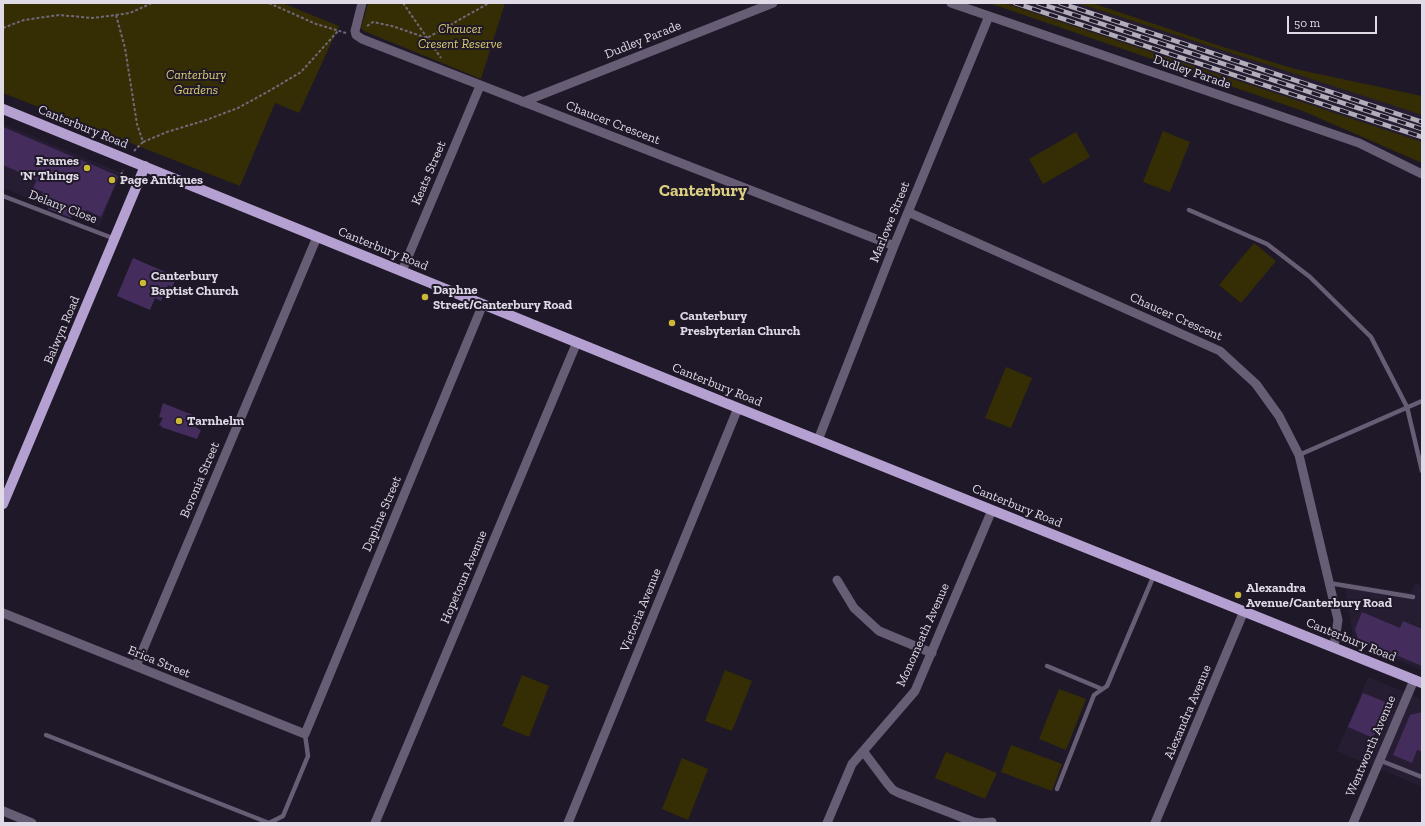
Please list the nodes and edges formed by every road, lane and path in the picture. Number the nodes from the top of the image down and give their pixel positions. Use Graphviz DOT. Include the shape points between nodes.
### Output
graph roads {
  1 [pos="152,3"];
  2 [pos="269,3"];
  3 [pos="362,3"];
  4 [pos="403,3"];
  5 [pos="489,3"];
  6 [pos="773,3"];
  7 [pos="951,3"];
  8 [pos="116,15"];
  9 [pos="989,16"];
  10 [pos="3,28"];
  11 [pos="338,31"];
  12 [pos="356,35"];
  13 [pos="427,38"];
  14 [pos="454,75"];
  15 [pos="480,86"];
  16 [pos="523,102"];
  17 [pos="3,109"];
  18 [pos="143,142"];
  19 [pos="126,158"];
  20 [pos="145,166"];
  21 [pos="1422,174"];
  22 [pos="121,175"];
  23 [pos="3,196"];
  24 [pos="1189,210"];
  25 [pos="908,212"];
  26 [pos="317,237"];
  27 [pos="115,239"];
  28 [pos="894,246"];
  29 [pos="402,271"];
  30 [pos="483,304"];
  31 [pos="577,342"];
  32 [pos="1422,401"];
  33 [pos="1408,407"];
  34 [pos="738,408"];
  35 [pos="818,440"];
  36 [pos="1299,455"];
  37 [pos="1422,471"];
  38 [pos="3,504"];
  39 [pos="992,510"];
  40 [pos="1154,575"];
  41 [pos="837,580"];
  42 [pos="1329,583"];
  43 [pos="1414,597"];
  44 [pos="1244,611"];
  45 [pos="3,613"];
  46 [pos="1334,647"];
  47 [pos="932,652"];
  48 [pos="136,666"];
  49 [pos="1047,666"];
  50 [pos="1418,681"];
  51 [pos="1102,689"];
  52 [pos="304,734"];
  53 [pos="46,735"];
  54 [pos="864,751"];
  55 [pos="1379,760"];
  56 [pos="1422,777"];
  57 [pos="1057,789"];
  58 [pos="3,811"];
  59 [pos="14,820"];
  60 [pos="992,822"];
  61 [pos="32,823"];
  62 [pos="375,823"];
  63 [pos="568,823"];
  64 [pos="827,823"];
  65 [pos="1156,823"];
  66 [pos="1353,823"];
  1 -- 8 [label="path" via="130,13"];
  2 -- 11 [label="path"];
  3 -- 12 [label="street" via="354,30"];
  4 -- 13 [label="path"];
  5 -- 13 [label="path"];
  6 -- 16 [label="street, Dudley Parade"];
  7 -- 9 [label="street, Dudley Parade"];
  8 -- 10 [label="path" via="93,18 59,15 24,20"];
  8 -- 18 [label="path" via="125,48 137,124"];
  9 -- 21 [label="street, Dudley Parade" via="1359,143"];
  9 -- 25 [label="street, Marlowe Street"];
  11 -- 12 [label="path"];
  11 -- 18 [label="path" via="301,72 269,91 238,108"];
  12 -- 13 [label="path" via="373,22"];
  12 -- 14 [label="street, Chaucer Crescent"];
  13 -- 14 [label="path"];
  14 -- 15 [label="street, Chaucer Crescent"];
  15 -- 16 [label="street, Chaucer Crescent"];
  15 -- 29 [label="street, Keats Street"];
  16 -- 28 [label="street, Chaucer Crescent"];
  17 -- 19 [label="main road, Canterbury Road"];
  18 -- 19 [label="path"];
  19 -- 20 [label="main road, Canterbury Road"];
  19 -- 22 [label="path"];
  20 -- 26 [label="main road, Canterbury Road"];
  20 -- 27 [label="main road, Balwyn Road"];
  23 -- 27 [label="lane, Delany Close"];
  24 -- 33 [label="lane" via="1267,244 1310,277 1371,337"];
  25 -- 28 [label="street, Marlowe Street"];
  25 -- 36 [label="street, Chaucer Crescent" via="1220,351 1256,384 1279,416"];
  26 -- 29 [label="main road, Canterbury Road"];
  26 -- 48 [label="street, Boronia Street"];
  27 -- 38 [label="main road, Balwyn Road"];
  28 -- 35 [label="street, Marlowe Street"];
  29 -- 30 [label="main road, Canterbury Road"];
  30 -- 31 [label="main road, Canterbury Road"];
  30 -- 52 [label="street, Daphne Street"];
  31 -- 34 [label="main road, Canterbury Road"];
  31 -- 62 [label="street, Hopetoun Avenue"];
  32 -- 33 [label="lane"];
  33 -- 36 [label="lane"];
  33 -- 37 [label="lane"];
  34 -- 35 [label="main road, Canterbury Road"];
  34 -- 63 [label="street, Victoria Avenue"];
  35 -- 39 [label="main road, Canterbury Road"];
  36 -- 42 [label="street, Chaucer Crescent"];
  39 -- 40 [label="main road, Canterbury Road"];
  39 -- 47 [label="street, Monomeath Avenue"];
  40 -- 44 [label="main road, Canterbury Road"];
  40 -- 51 [label="lane" via="1107,686"];
  41 -- 47 [label="street" via="854,608 878,631"];
  42 -- 43 [label="lane"];
  42 -- 46 [label="street, Chaucer Crescent" via="1338,620"];
  44 -- 46 [label="main road, Canterbury Road"];
  44 -- 65 [label="street, Alexandra Avenue"];
  45 -- 48 [label="street, Erica Street"];
  46 -- 50 [label="main road, Canterbury Road"];
  47 -- 54 [label="street, Monomeath Avenue" via="915,691"];
  48 -- 52 [label="street, Erica Street"];
  49 -- 51 [label="lane"];
  50 -- 55 [label="street, Wentworth Avenue"];
  51 -- 57 [label="lane" via="1094,695"];
  52 -- 53 [label="lane" via="308,756 283,816 269,822"];
  54 -- 60 [label="street" via="887,783 899,793 974,822"];
  54 -- 64 [label="street, Monomeath Avenue" via="852,764"];
  55 -- 56 [label="lane"];
  55 -- 66 [label="street, Wentworth Avenue"];
  58 -- 59 [label="street"];
  59 -- 61 [label="street"];
}
